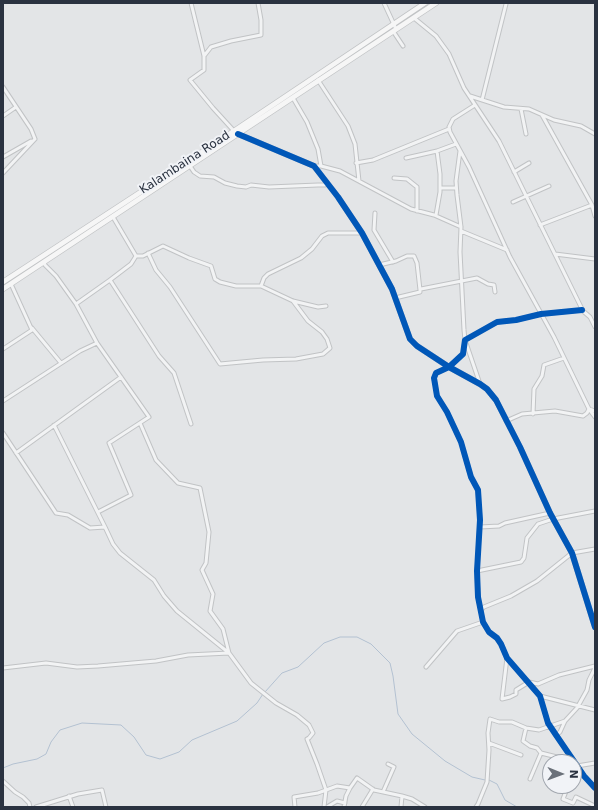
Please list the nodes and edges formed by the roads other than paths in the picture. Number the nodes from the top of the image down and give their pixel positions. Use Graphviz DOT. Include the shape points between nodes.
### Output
graph roads {
  1 [pos="191,3"];
  2 [pos="258,3"];
  3 [pos="384,3"];
  4 [pos="425,3"];
  5 [pos="436,3"];
  6 [pos="506,4"];
  7 [pos="414,18"];
  8 [pos="394,28"];
  9 [pos="403,46"];
  10 [pos="204,56"];
  11 [pos="318,80"];
  12 [pos="3,87"];
  13 [pos="469,95"];
  14 [pos="293,98"];
  15 [pos="482,100"];
  16 [pos="475,105"];
  17 [pos="16,107"];
  18 [pos="521,109"];
  19 [pos="542,115"];
  20 [pos="3,116"];
  21 [pos="449,129"];
  22 [pos="236,132"];
  23 [pos="526,134"];
  24 [pos="595,134"];
  25 [pos="34,139"];
  26 [pos="456,144"];
  27 [pos="437,150"];
  28 [pos="460,151"];
  29 [pos="3,157"];
  30 [pos="406,158"];
  31 [pos="356,163"];
  32 [pos="529,163"];
  33 [pos="190,166"];
  34 [pos="314,166"];
  35 [pos="321,166"];
  36 [pos="514,172"];
  37 [pos="3,173"];
  38 [pos="394,178"];
  39 [pos="359,181"];
  40 [pos="327,182"];
  41 [pos="549,186"];
  42 [pos="440,188"];
  43 [pos="456,188"];
  44 [pos="526,196"];
  45 [pos="513,202"];
  46 [pos="592,205"];
  47 [pos="417,211"];
  48 [pos="375,213"];
  49 [pos="436,215"];
  50 [pos="595,216"];
  51 [pos="113,217"];
  52 [pos="540,225"];
  53 [pos="461,229"];
  54 [pos="362,233"];
  55 [pos="507,250"];
  56 [pos="148,253"];
  57 [pos="555,254"];
  58 [pos="136,256"];
  59 [pos="595,259"];
  60 [pos="44,262"];
  61 [pos="393,262"];
  62 [pos="379,265"];
  63 [pos="110,280"];
  64 [pos="461,281"];
  65 [pos="3,282"];
  66 [pos="11,284"];
  67 [pos="260,286"];
  68 [pos="3,290"];
  69 [pos="420,290"];
  70 [pos="495,292"];
  71 [pos="395,298"];
  72 [pos="293,301"];
  73 [pos="76,304"];
  74 [pos="326,306"];
  75 [pos="582,310"];
  76 [pos="541,314"];
  77 [pos="595,317"];
  78 [pos="590,318"];
  79 [pos="595,327"];
  80 [pos="31,328"];
  81 [pos="465,340"];
  82 [pos="97,343"];
  83 [pos="3,349"];
  84 [pos="564,358"];
  85 [pos="61,363"];
  86 [pos="449,367"];
  87 [pos="121,377"];
  88 [pos="480,384"];
  89 [pos="3,401"];
  90 [pos="589,409"];
  91 [pos="595,411"];
  92 [pos="533,414"];
  93 [pos="595,417"];
  94 [pos="506,421"];
  95 [pos="140,423"];
  96 [pos="191,424"];
  97 [pos="54,425"];
  98 [pos="3,433"];
  99 [pos="16,453"];
  100 [pos="595,511"];
  101 [pos="98,512"];
  102 [pos="550,513"];
  103 [pos="553,519"];
  104 [pos="105,527"];
  105 [pos="480,527"];
  106 [pos="595,549"];
  107 [pos="572,553"];
  108 [pos="477,571"];
  109 [pos="481,610"];
  110 [pos="483,622"];
  111 [pos="595,627"];
  112 [pos="229,653"];
  113 [pos="507,658"];
  114 [pos="426,667"];
  115 [pos="595,667"];
  116 [pos="3,668"];
  117 [pos="529,682"];
  118 [pos="540,696"];
  119 [pos="579,705"];
  120 [pos="595,710"];
  121 [pos="565,722"];
  122 [pos="550,726"];
  123 [pos="526,728"];
  124 [pos="556,735"];
  125 [pos="489,743"];
  126 [pos="541,753"];
  127 [pos="545,754"];
  128 [pos="569,754"];
  129 [pos="521,755"];
  130 [pos="595,763"];
  131 [pos="388,764"];
  132 [pos="582,765"];
  133 [pos="582,772"];
  134 [pos="530,779"];
  135 [pos="3,781"];
  136 [pos="350,788"];
  137 [pos="595,788"];
  138 [pos="372,789"];
  139 [pos="326,790"];
  140 [pos="383,792"];
  141 [pos="565,794"];
  142 [pos="70,796"];
  143 [pos="402,796"];
  144 [pos="344,805"];
  145 [pos="595,806"];
  146 [pos="30,807"];
  147 [pos="36,807"];
  148 [pos="73,807"];
  149 [pos="106,807"];
  150 [pos="295,807"];
  151 [pos="319,807"];
  152 [pos="324,807"];
  153 [pos="328,807"];
  154 [pos="362,807"];
  155 [pos="402,807"];
  156 [pos="425,807"];
  157 [pos="476,807"];
  1 -- 10 [label="street"];
  2 -- 10 [label="street" via="261,35 231,40 211,47"];
  3 -- 8 [label="street"];
  4 -- 8 [label="main road, Kalambaina Road"];
  5 -- 7 [label="main road"];
  6 -- 15 [label="street"];
  7 -- 8 [label="main road"];
  7 -- 13 [label="street" via="443,45"];
  8 -- 9 [label="street"];
  8 -- 11 [label="main road"];
  8 -- 22 [label="main road, Kalambaina Road"];
  10 -- 22 [label="street" via="204,70 190,80"];
  11 -- 14 [label="main road"];
  11 -- 31 [label="street" via="348,126 355,144"];
  12 -- 17 [label="street"];
  13 -- 15 [label="street"];
  13 -- 16 [label="street"];
  14 -- 22 [label="main road"];
  14 -- 35 [label="street" via="307,122 318,149"];
  15 -- 18 [label="street"];
  16 -- 21 [label="street" via="453,119"];
  16 -- 36 [label="street" via="499,141"];
  17 -- 20 [label="street"];
  17 -- 25 [label="street" via="31,129"];
  18 -- 19 [label="street"];
  18 -- 23 [label="street"];
  19 -- 24 [label="street" via="581,126"];
  19 -- 46 [label="street"];
  21 -- 26 [label="street"];
  21 -- 31 [label="street" via="373,160"];
  22 -- 33 [label="main road"];
  22 -- 34 [label="main road"];
  22 -- 65 [label="main road, Kalambaina Road"];
  25 -- 29 [label="street"];
  25 -- 37 [label="street"];
  26 -- 27 [label="street"];
  26 -- 28 [label="street"];
  27 -- 30 [label="street"];
  27 -- 42 [label="street"];
  28 -- 43 [label="street"];
  28 -- 55 [label="street"];
  31 -- 39 [label="street"];
  32 -- 36 [label="street"];
  33 -- 40 [label="street" via="200,176 237,186 325,185"];
  33 -- 51 [label="main road"];
  34 -- 35 [label="street"];
  34 -- 40 [label="main road"];
  35 -- 39 [label="street" via="340,171"];
  36 -- 44 [label="street"];
  38 -- 47 [label="street" via="407,179 417,187"];
  39 -- 47 [label="street"];
  40 -- 54 [label="main road"];
  41 -- 44 [label="street"];
  42 -- 43 [label="street"];
  42 -- 49 [label="street"];
  43 -- 53 [label="street"];
  44 -- 45 [label="street"];
  44 -- 52 [label="street"];
  46 -- 50 [label="street"];
  46 -- 52 [label="street"];
  47 -- 49 [label="street"];
  48 -- 61 [label="street" via="374,230"];
  49 -- 53 [label="street"];
  51 -- 58 [label="street"];
  51 -- 60 [label="main road"];
  52 -- 57 [label="street"];
  53 -- 55 [label="street"];
  53 -- 64 [label="street"];
  54 -- 62 [label="main road"];
  54 -- 67 [label="street" via="328,233 322,236 301,258 268,274"];
  55 -- 76 [label="street"];
  56 -- 58 [label="street"];
  56 -- 67 [label="street" via="163,246 211,266 215,279 220,282 236,286"];
  56 -- 72 [label="street" via="156,270 170,287 220,364 296,359 322,354 330,348 324,336 308,321"];
  57 -- 59 [label="street"];
  57 -- 75 [label="street"];
  58 -- 63 [label="street" via="131,264"];
  60 -- 66 [label="main road"];
  60 -- 73 [label="street"];
  61 -- 62 [label="street"];
  61 -- 69 [label="street" via="414,256"];
  62 -- 71 [label="main road"];
  63 -- 73 [label="street"];
  63 -- 96 [label="street" via="159,356 174,373"];
  64 -- 69 [label="street"];
  64 -- 70 [label="street" via="477,278 494,286"];
  64 -- 81 [label="street"];
  66 -- 68 [label="main road"];
  66 -- 80 [label="street"];
  67 -- 72 [label="street"];
  69 -- 71 [label="street"];
  71 -- 86 [label="main road" via="410,339"];
  72 -- 74 [label="street" via="318,307"];
  73 -- 82 [label="street"];
  75 -- 76 [label="street"];
  75 -- 78 [label="street"];
  76 -- 81 [label="street" via="497,322"];
  76 -- 84 [label="street"];
  77 -- 78 [label="street"];
  78 -- 79 [label="street"];
  80 -- 83 [label="street" via="32,330"];
  80 -- 85 [label="street"];
  81 -- 86 [label="street" via="463,354"];
  81 -- 88 [label="street"];
  82 -- 85 [label="street"];
  82 -- 87 [label="street"];
  84 -- 90 [label="street"];
  84 -- 92 [label="street" via="544,365 542,376 534,389"];
  85 -- 89 [label="street"];
  86 -- 88 [label="main road"];
  86 -- 105 [label="street" via="436,373 434,386 461,442 471,478 478,490"];
  87 -- 95 [label="street" via="149,417"];
  87 -- 97 [label="street"];
  88 -- 94 [label="main road" via="496,400"];
  90 -- 91 [label="street"];
  90 -- 92 [label="street" via="583,416 555,411"];
  90 -- 93 [label="street"];
  92 -- 94 [label="street" via="522,414"];
  94 -- 102 [label="main road"];
  95 -- 101 [label="street" via="109,443 131,495"];
  95 -- 112 [label="street" via="156,460 178,483 200,488 209,532 206,562 202,570 213,594 210,611 223,629"];
  97 -- 99 [label="street"];
  97 -- 101 [label="street"];
  98 -- 99 [label="street"];
  99 -- 104 [label="street" via="56,514 68,515 90,528"];
  100 -- 103 [label="street"];
  101 -- 104 [label="street"];
  102 -- 103 [label="main road"];
  102 -- 105 [label="street" via="499,526"];
  103 -- 107 [label="main road"];
  103 -- 108 [label="street" via="538,524 529,534 521,562"];
  104 -- 112 [label="street" via="120,553 154,580 177,611"];
  105 -- 108 [label="street"];
  106 -- 107 [label="street"];
  107 -- 109 [label="street" via="537,580"];
  107 -- 111 [label="main road"];
  108 -- 109 [label="street"];
  109 -- 110 [label="street"];
  110 -- 113 [label="street" via="489,632 497,638"];
  110 -- 114 [label="street" via="457,632"];
  112 -- 116 [label="street" via="188,655 156,661 98,666 77,667 46,663"];
  112 -- 139 [label="street" via="251,683 309,725 313,733 307,739"];
  113 -- 117 [label="street"];
  113 -- 117 [label="street" via="502,699 516,694 516,690"];
  115 -- 117 [label="street" via="560,675 538,684"];
  115 -- 119 [label="street"];
  117 -- 118 [label="street"];
  118 -- 119 [label="street"];
  118 -- 122 [label="street"];
  119 -- 120 [label="street"];
  119 -- 121 [label="street"];
  121 -- 122 [label="street"];
  121 -- 124 [label="street"];
  122 -- 123 [label="street" via="539,730"];
  122 -- 124 [label="street"];
  123 -- 125 [label="street" via="512,722 490,719"];
  123 -- 126 [label="street" via="523,741"];
  124 -- 128 [label="street"];
  125 -- 129 [label="street"];
  125 -- 157 [label="street" via="487,782"];
  126 -- 127 [label="street"];
  126 -- 134 [label="street"];
  130 -- 132 [label="street"];
  131 -- 140 [label="street" via="394,767"];
  133 -- 137 [label="street"];
  135 -- 146 [label="street" via="23,796"];
  136 -- 138 [label="street" via="357,778"];
  136 -- 139 [label="street" via="337,786"];
  136 -- 144 [label="street"];
  138 -- 140 [label="street"];
  138 -- 154 [label="street"];
  139 -- 150 [label="street" via="294,797"];
  139 -- 152 [label="street"];
  140 -- 143 [label="street"];
  141 -- 145 [label="street" via="563,799 573,803 576,797"];
  142 -- 147 [label="street"];
  142 -- 148 [label="street"];
  142 -- 149 [label="street" via="102,790"];
  143 -- 155 [label="street"];
  143 -- 156 [label="street"];
  144 -- 153 [label="street" via="337,801"];
  151 -- 152 [label="street"];
}
